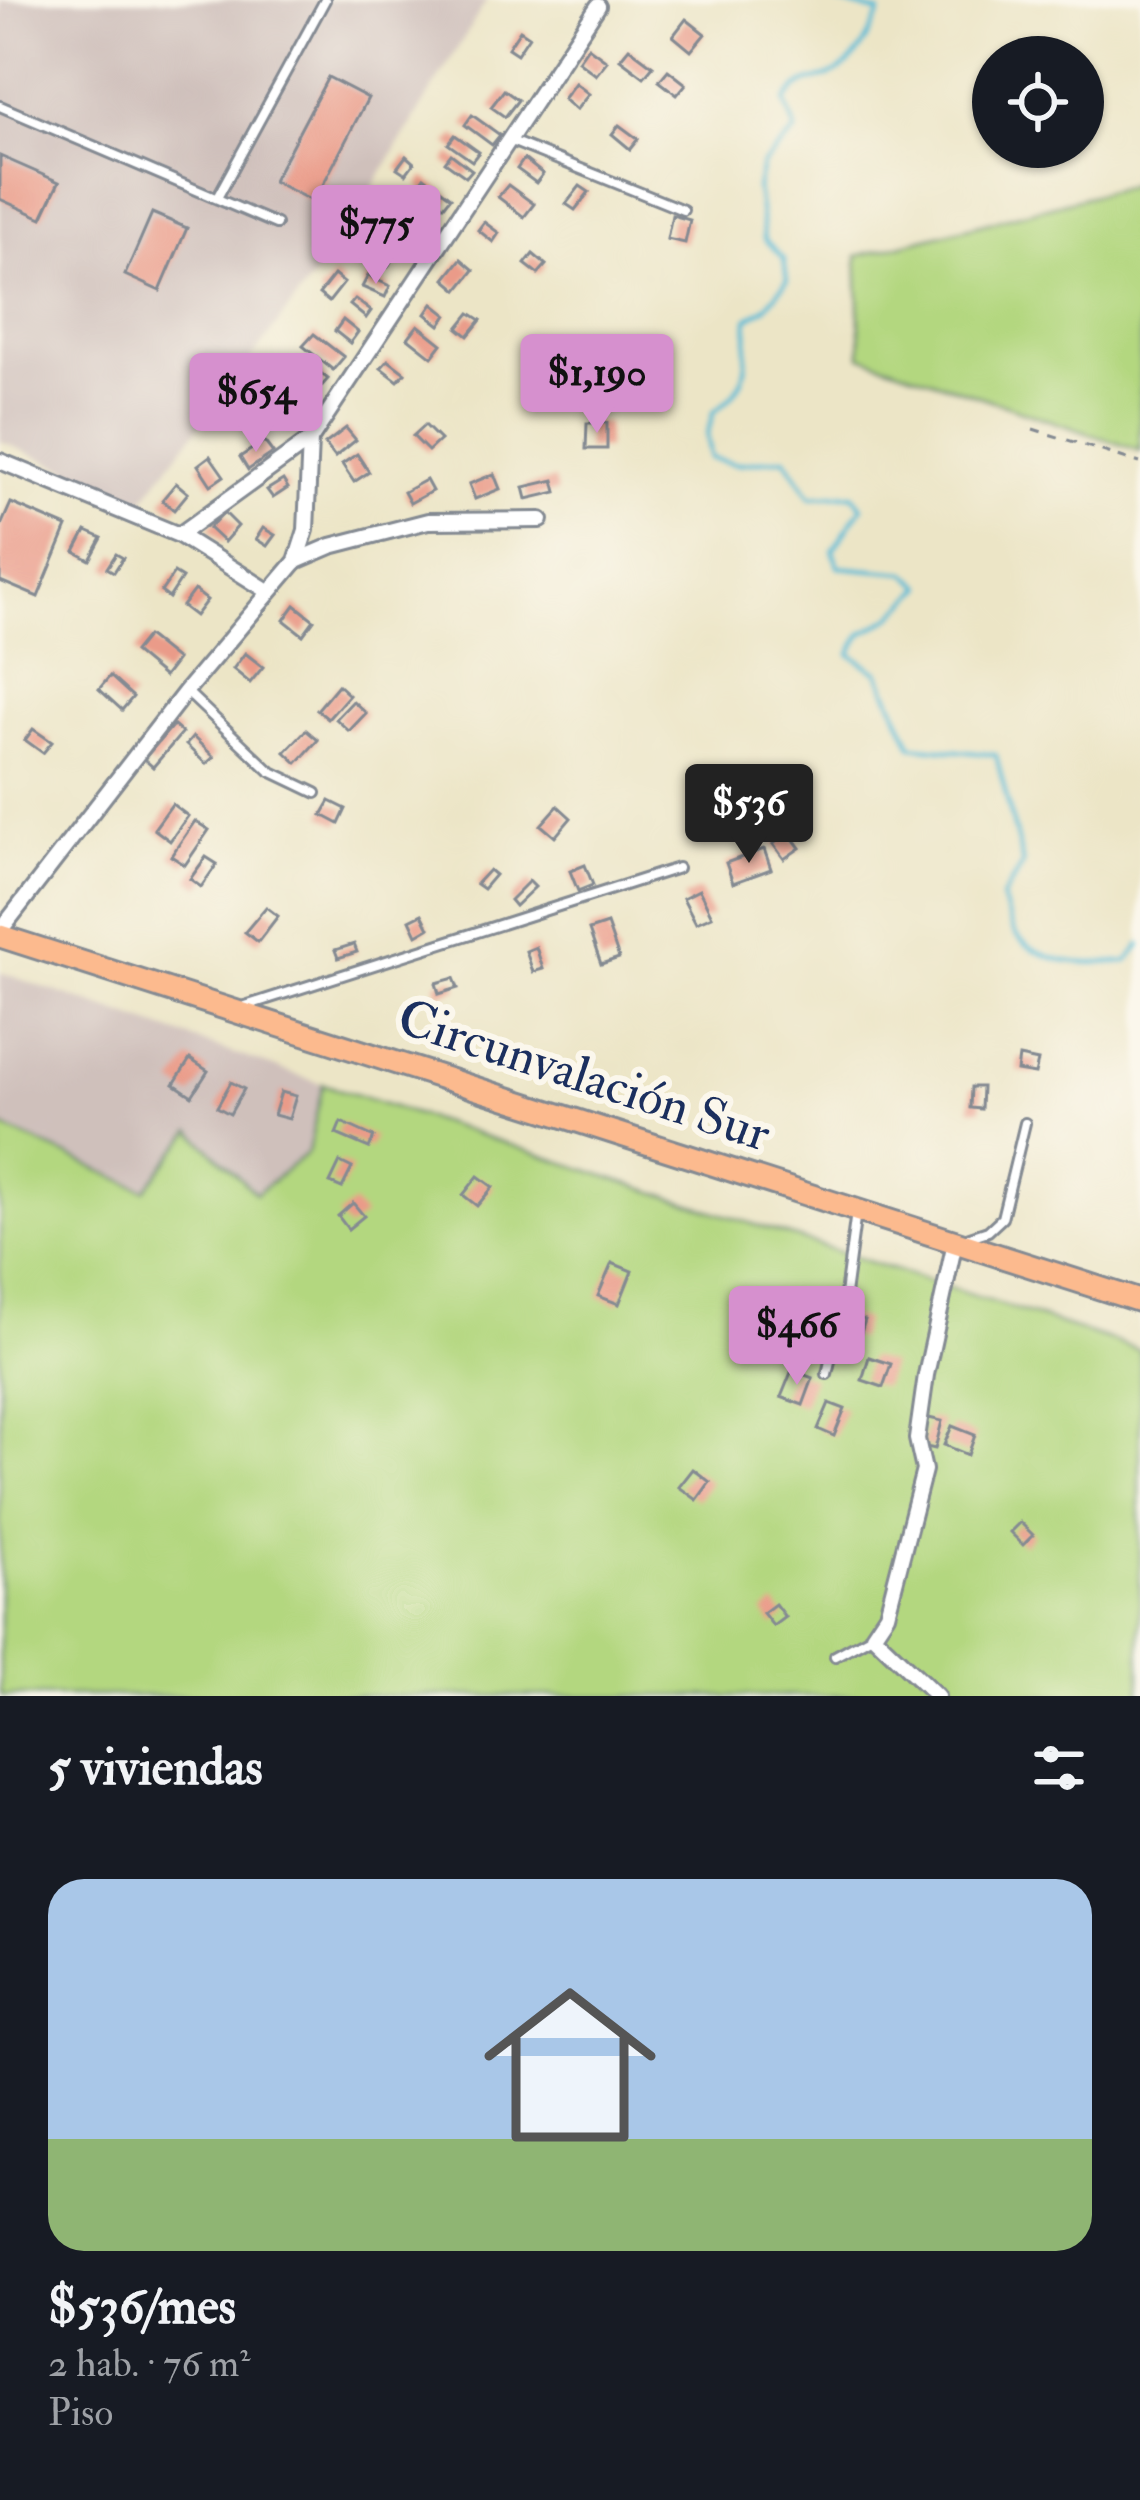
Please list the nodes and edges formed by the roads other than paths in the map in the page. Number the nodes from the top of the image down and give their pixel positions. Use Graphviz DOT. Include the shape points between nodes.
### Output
graph roads {
  1 [pos="326,0"];
  2 [pos="598,6"];
  3 [pos="0,106"];
  4 [pos="509,140"];
  5 [pos="218,196"];
  6 [pos="683,210"];
  7 [pos="276,224"];
  8 [pos="310,440"];
  9 [pos="0,461"];
  10 [pos="541,520"];
  11 [pos="179,535"];
  12 [pos="296,561"];
  13 [pos="268,590"];
  14 [pos="186,691"];
  15 [pos="316,793"];
  16 [pos="678,868"];
  17 [pos="0,933"];
  18 [pos="231,1010"];
  19 [pos="1025,1123"];
  20 [pos="856,1210"];
  21 [pos="955,1242"];
  22 [pos="1140,1301"];
  23 [pos="827,1374"];
  24 [pos="873,1635"];
  25 [pos="836,1656"];
  26 [pos="937,1696"];
  1 -- 5 [label="lane"];
  2 -- 4 [label="street"];
  3 -- 5 [label="lane"];
  4 -- 6 [label="lane"];
  4 -- 8 [label="street"];
  5 -- 7 [label="lane"];
  8 -- 11 [label="street"];
  8 -- 12 [label="street" via="306,530"];
  9 -- 11 [label="street"];
  10 -- 12 [label="street" via="428,521"];
  11 -- 13 [label="street"];
  12 -- 13 [label="street"];
  13 -- 14 [label="street"];
  14 -- 15 [label="lane" via="270,771"];
  14 -- 17 [label="street"];
  16 -- 18 [label="lane"];
  17 -- 18 [label="main road, Circunvalación Sur"];
  18 -- 20 [label="main road, Circunvalación Sur"];
  19 -- 21 [label="lane" via="1002,1218"];
  20 -- 21 [label="main road, Circunvalación Sur"];
  20 -- 23 [label="lane"];
  21 -- 22 [label="main road, Circunvalación Sur"];
  21 -- 24 [label="street" via="917,1439 924,1471 887,1614"];
  24 -- 25 [label="lane"];
  24 -- 26 [label="street"];
}
